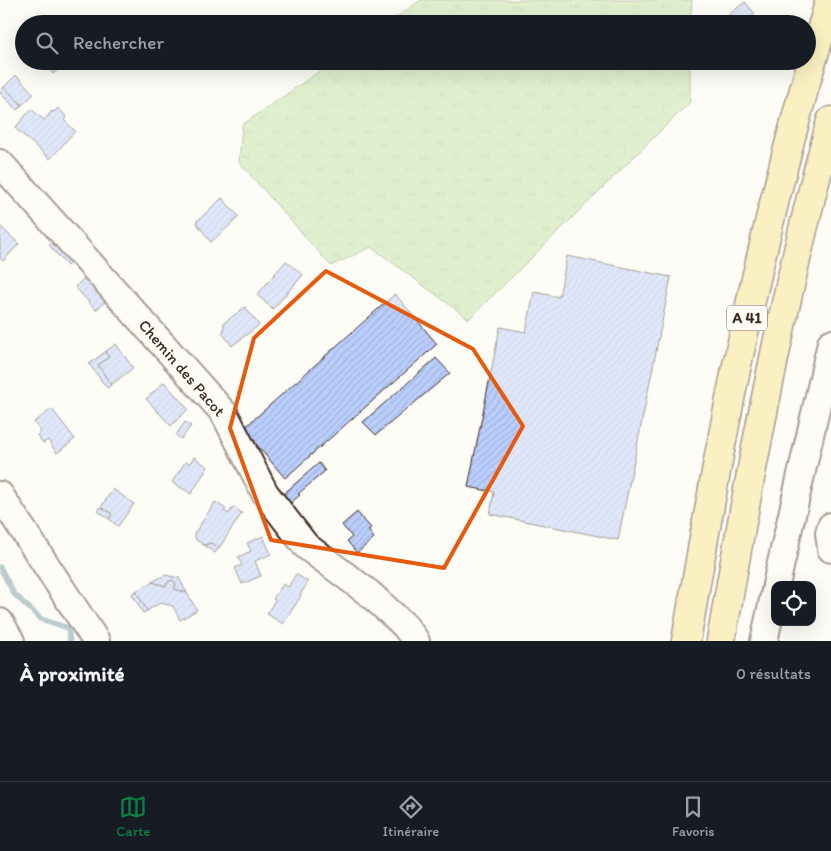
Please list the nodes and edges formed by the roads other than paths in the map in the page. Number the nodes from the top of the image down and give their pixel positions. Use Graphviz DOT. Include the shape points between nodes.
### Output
graph roads {
  1 [pos="830,0"];
  2 [pos="816,50"];
  3 [pos="810,70"];
  4 [pos="831,121"];
  5 [pos="0,163"];
  6 [pos="831,343"];
  7 [pos="0,495"];
  8 [pos="831,526"];
  9 [pos="831,549"];
  10 [pos="777,581"];
  11 [pos="771,609"];
  12 [pos="0,622"];
  13 [pos="411,634"];
  14 [pos="11,641"];
  15 [pos="96,641"];
  16 [pos="686,641"];
  17 [pos="721,641"];
  18 [pos="764,641"];
  1 -- 2 [label="highway, A 41"];
  3 -- 16 [label="highway, A 41" via="742,343"];
  4 -- 17 [label="highway, A 41" via="774,355"];
  5 -- 13 [label="street, Chemin des Pacot" via="224,413 265,493 306,546 370,594"];
  6 -- 10 [label="street"];
  7 -- 15 [label="street"];
  8 -- 9 [label="street"];
  11 -- 18 [label="street"];
  12 -- 14 [label="street"];
}
